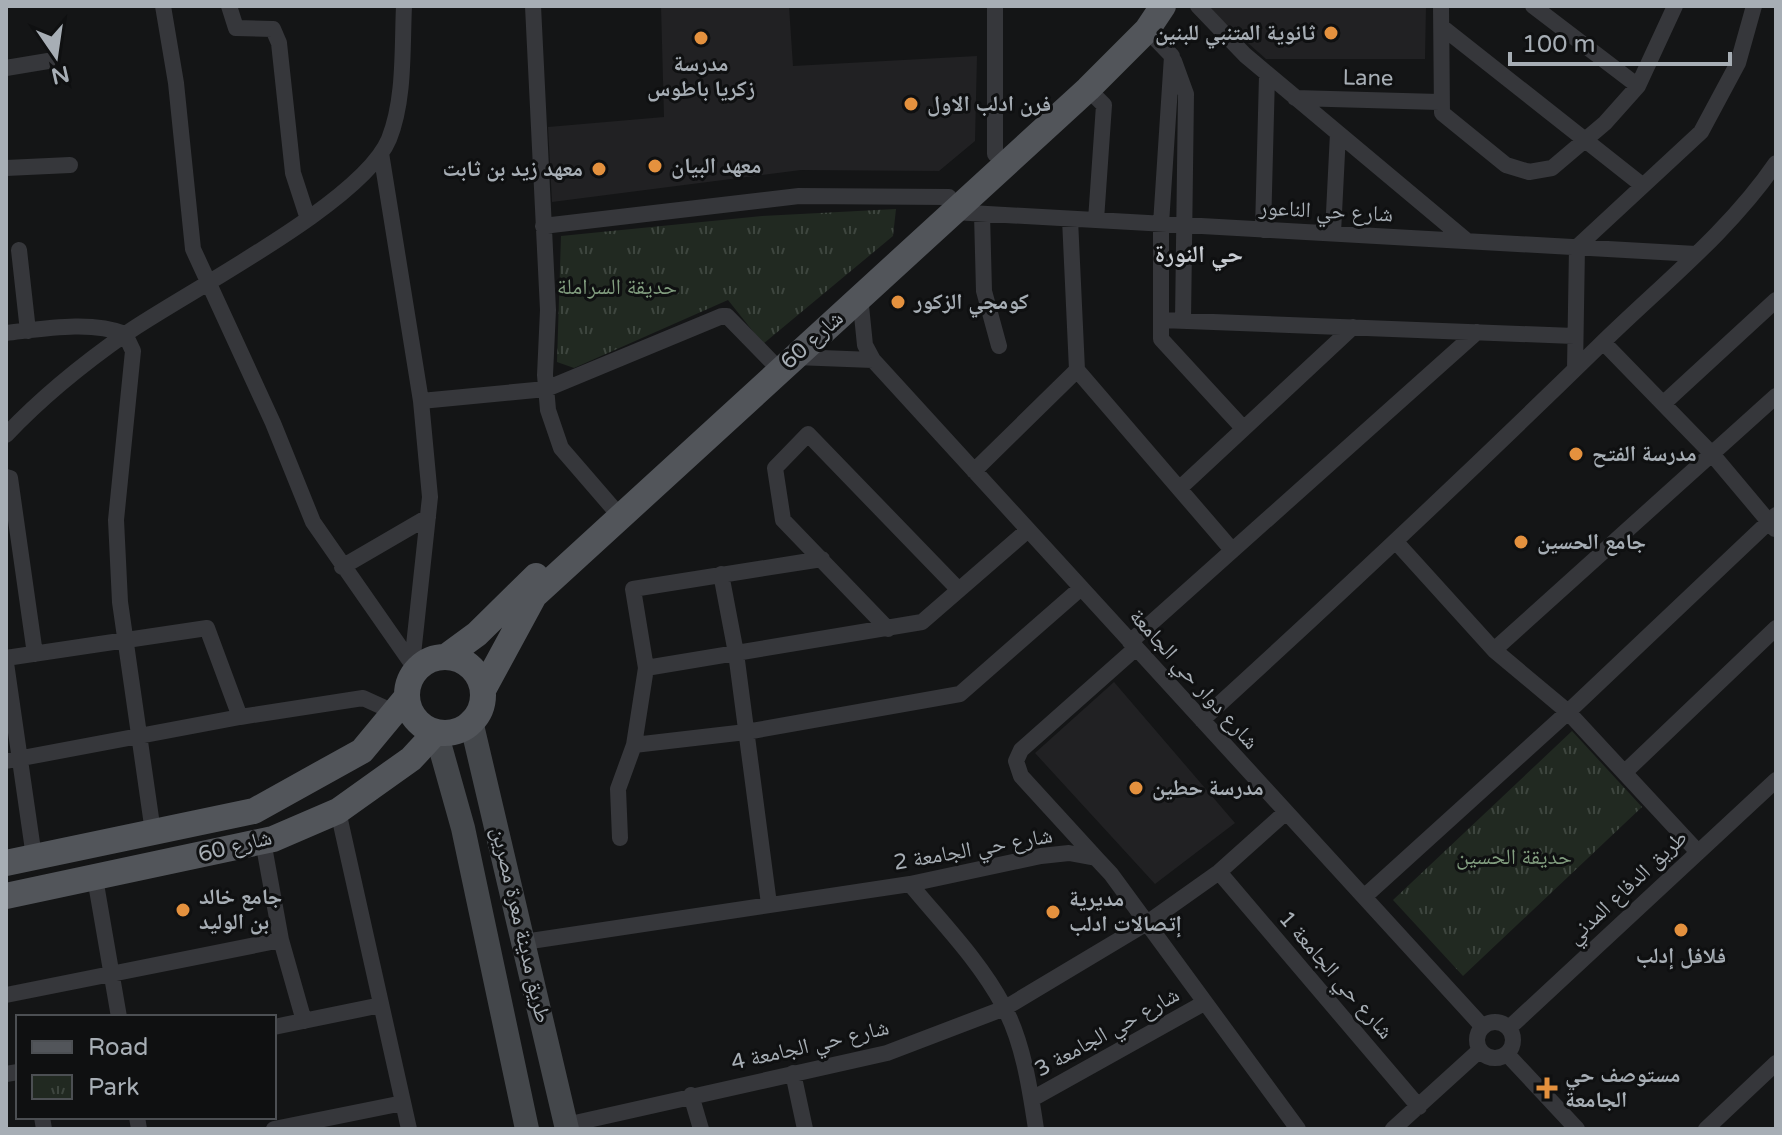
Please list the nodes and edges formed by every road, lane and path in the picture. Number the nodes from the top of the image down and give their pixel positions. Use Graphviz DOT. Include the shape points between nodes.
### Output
graph roads {
  1 [pos="163,6"];
  2 [pos="229,6"];
  3 [pos="404,6"];
  4 [pos="533,6"];
  5 [pos="995,6"];
  6 [pos="1163,6"];
  7 [pos="1198,6"];
  8 [pos="1441,6"];
  9 [pos="1533,6"];
  10 [pos="1675,6"];
  11 [pos="1754,6"];
  12 [pos="1147,18"];
  13 [pos="1442,27"];
  14 [pos="1172,56"];
  15 [pos="48,61"];
  16 [pos="6,68"];
  17 [pos="1267,75"];
  18 [pos="1638,86"];
  19 [pos="1088,89"];
  20 [pos="1295,98"];
  21 [pos="1439,102"];
  22 [pos="1338,133"];
  23 [pos="1585,141"];
  24 [pos="381,153"];
  25 [pos="995,154"];
  26 [pos="1776,163"];
  27 [pos="70,165"];
  28 [pos="6,168"];
  29 [pos="1642,185"];
  30 [pos="951,205"];
  31 [pos="982,214"];
  32 [pos="308,219"];
  33 [pos="1070,219"];
  34 [pos="1096,220"];
  35 [pos="1161,224"];
  36 [pos="1184,225"];
  37 [pos="543,226"];
  38 [pos="1263,230"];
  39 [pos="1333,233"];
  40 [pos="1467,241"];
  41 [pos="1577,247"];
  42 [pos="19,250"];
  43 [pos="1696,254"];
  44 [pos="207,281"];
  45 [pos="860,296"];
  46 [pos="1776,300"];
  47 [pos="1161,320"];
  48 [pos="1183,321"];
  49 [pos="1353,327"];
  50 [pos="28,331"];
  51 [pos="1477,332"];
  52 [pos="6,333"];
  53 [pos="125,334"];
  54 [pos="1574,336"];
  55 [pos="1603,342"];
  56 [pos="999,346"];
  57 [pos="782,359"];
  58 [pos="873,360"];
  59 [pos="1575,369"];
  60 [pos="1077,370"];
  61 [pos="546,389"];
  62 [pos="1776,396"];
  63 [pos="421,401"];
  64 [pos="1664,403"];
  65 [pos="1243,428"];
  66 [pos="6,435"];
  67 [pos="1712,454"];
  68 [pos="974,471"];
  69 [pos="6,477"];
  70 [pos="1180,488"];
  71 [pos="612,507"];
  72 [pos="428,517"];
  73 [pos="1774,523"];
  74 [pos="1028,530"];
  75 [pos="1397,543"];
  76 [pos="1232,550"];
  77 [pos="822,559"];
  78 [pos="342,567"];
  79 [pos="721,574"];
  80 [pos="1081,588"];
  81 [pos="958,589"];
  82 [pos="1776,628"];
  83 [pos="888,629"];
  84 [pos="128,640"];
  85 [pos="1133,645"];
  86 [pos="1494,650"];
  87 [pos="736,653"];
  88 [pos="35,654"];
  89 [pos="447,656"];
  90 [pos="6,660"];
  91 [pos="646,668"];
  92 [pos="405,690"];
  93 [pos="483,690"];
  94 [pos="1568,712"];
  95 [pos="240,717"];
  96 [pos="1202,720"];
  97 [pos="471,721"];
  98 [pos="436,732"];
  99 [pos="746,732"];
  100 [pos="140,736"];
  101 [pos="634,745"];
  102 [pos="362,751"];
  103 [pos="14,760"];
  104 [pos="1625,772"];
  105 [pos="384,779"];
  106 [pos="1776,780"];
  107 [pos="338,811"];
  108 [pos="1286,812"];
  109 [pos="153,832"];
  110 [pos="620,838"];
  111 [pos="263,841"];
  112 [pos="1697,851"];
  113 [pos="34,857"];
  114 [pos="1096,858"];
  115 [pos="6,863"];
  116 [pos="1219,872"];
  117 [pos="95,878"];
  118 [pos="910,884"];
  119 [pos="6,896"];
  120 [pos="1364,897"];
  121 [pos="769,904"];
  122 [pos="1147,923"];
  123 [pos="281,940"];
  124 [pos="524,942"];
  125 [pos="112,976"];
  126 [pos="6,995"];
  127 [pos="1204,1003"];
  128 [pos="381,1005"];
  129 [pos="1005,1008"];
  130 [pos="119,1015"];
  131 [pos="304,1021"];
  132 [pos="276,1027"];
  133 [pos="1483,1027"];
  134 [pos="1509,1028"];
  135 [pos="1480,1050"];
  136 [pos="1507,1054"];
  137 [pos="1774,1070"];
  138 [pos="793,1073"];
  139 [pos="691,1095"];
  140 [pos="1032,1099"];
  141 [pos="403,1103"];
  142 [pos="1419,1107"];
  143 [pos="567,1127"];
  144 [pos="274,1129"];
  145 [pos="409,1129"];
  146 [pos="527,1129"];
  147 [pos="701,1129"];
  148 [pos="805,1129"];
  149 [pos="1036,1129"];
  150 [pos="1298,1129"];
  151 [pos="1393,1129"];
  152 [pos="1577,1129"];
  153 [pos="1706,1129"];
  1 -- 44 [label="street" via="193,249"];
  2 -- 32 [label="street" via="236,28 273,29 279,43 293,173"];
  3 -- 24 [label="street" via="401,78"];
  4 -- 37 [label="street"];
  5 -- 25 [label="street"];
  6 -- 12 [label="main road, شارع 60"];
  7 -- 17 [label="street"];
  8 -- 13 [label="street"];
  9 -- 18 [label="street"];
  10 -- 18 [label="street"];
  11 -- 29 [label="street" via="1738,63 1701,132"];
  12 -- 14 [label="street"];
  12 -- 19 [label="main road, شارع 60"];
  12 -- 25 [label="main road, شارع 60"];
  13 -- 21 [label="street"];
  13 -- 23 [label="street"];
  14 -- 35 [label="street"];
  14 -- 36 [label="street" via="1186,94"];
  15 -- 16 [label="street"];
  17 -- 20 [label="street"];
  17 -- 38 [label="street"];
  18 -- 23 [label="street"];
  19 -- 30 [label="main road, شارع 60"];
  19 -- 34 [label="street" via="1104,105"];
  20 -- 21 [label="street, Lane"];
  20 -- 22 [label="street"];
  21 -- 23 [label="street" via="1449,122 1521,171 1552,168"];
  22 -- 39 [label="street"];
  22 -- 40 [label="street"];
  23 -- 29 [label="street"];
  24 -- 32 [label="street" via="375,164"];
  24 -- 63 [label="street"];
  25 -- 30 [label="main road, شارع 60"];
  26 -- 43 [label="street"];
  27 -- 28 [label="street"];
  29 -- 41 [label="street"];
  30 -- 31 [label="street, شارع حي الناعور"];
  30 -- 37 [label="street, شارع حي الناعور" via="799,196"];
  30 -- 45 [label="main road, شارع 60"];
  30 -- 57 [label="main road, شارع 60"];
  31 -- 33 [label="street, شارع حي الناعور"];
  31 -- 56 [label="street" via="984,291"];
  32 -- 44 [label="street"];
  33 -- 34 [label="street, شارع حي الناعور"];
  33 -- 60 [label="street"];
  34 -- 35 [label="street, شارع حي الناعور"];
  35 -- 36 [label="street, شارع حي الناعور"];
  35 -- 47 [label="street"];
  36 -- 38 [label="street, شارع حي الناعور"];
  36 -- 48 [label="street"];
  37 -- 61 [label="street"];
  38 -- 39 [label="street, شارع حي الناعور"];
  39 -- 40 [label="street, شارع حي الناعور"];
  40 -- 41 [label="street, شارع حي الناعور"];
  41 -- 43 [label="street, شارع حي الناعور"];
  41 -- 54 [label="street"];
  42 -- 50 [label="street"];
  43 -- 55 [label="street"];
  44 -- 53 [label="street"];
  44 -- 78 [label="street" via="313,522"];
  45 -- 57 [label="main road, شارع 60"];
  45 -- 58 [label="street, شارع دوار حي الجامعة" via="865,345"];
  46 -- 64 [label="street"];
  47 -- 48 [label="street"];
  47 -- 65 [label="street" via="1161,339"];
  48 -- 49 [label="street"];
  49 -- 51 [label="street"];
  49 -- 65 [label="street"];
  50 -- 52 [label="street"];
  50 -- 53 [label="street" via="114,329"];
  51 -- 54 [label="street"];
  51 -- 76 [label="street"];
  53 -- 66 [label="street"];
  53 -- 84 [label="street" via="133,351 116,520 120,602"];
  54 -- 59 [label="street"];
  55 -- 59 [label="street"];
  55 -- 64 [label="street"];
  57 -- 58 [label="street"];
  57 -- 61 [label="street" via="722,316"];
  57 -- 71 [label="main road, شارع 60"];
  57 -- 93 [label="main road, شارع 60" via="534,596"];
  58 -- 68 [label="street, شارع دوار حي الجامعة"];
  59 -- 75 [label="street"];
  60 -- 68 [label="street"];
  60 -- 70 [label="street"];
  61 -- 63 [label="street"];
  61 -- 71 [label="street" via="561,448"];
  62 -- 67 [label="street"];
  63 -- 72 [label="street"];
  64 -- 67 [label="street"];
  65 -- 70 [label="street"];
  67 -- 73 [label="street"];
  67 -- 86 [label="street"];
  68 -- 74 [label="street, شارع دوار حي الجامعة"];
  69 -- 88 [label="street"];
  70 -- 76 [label="street"];
  71 -- 89 [label="main road, شارع 60"];
  72 -- 78 [label="street"];
  72 -- 92 [label="street"];
  73 -- 94 [label="street"];
  74 -- 80 [label="street, شارع دوار حي الجامعة"];
  74 -- 81 [label="street"];
  75 -- 86 [label="street"];
  75 -- 96 [label="street"];
  76 -- 85 [label="street"];
  77 -- 79 [label="street"];
  77 -- 81 [label="street" via="783,520 775,468 808,434"];
  77 -- 83 [label="street"];
  78 -- 92 [label="street"];
  79 -- 87 [label="street"];
  79 -- 91 [label="street" via="633,589"];
  80 -- 85 [label="street, شارع دوار حي الجامعة"];
  80 -- 99 [label="street" via="960,694"];
  81 -- 83 [label="street" via="922,622"];
  82 -- 104 [label="street"];
  83 -- 87 [label="street"];
  84 -- 88 [label="street"];
  84 -- 95 [label="street" via="207,628"];
  84 -- 100 [label="street"];
  85 -- 96 [label="street, شارع دوار حي الجامعة"];
  85 -- 114 [label="street" via="1021,750 1016,761 1021,776"];
  86 -- 94 [label="street"];
  87 -- 91 [label="street"];
  87 -- 99 [label="street"];
  88 -- 90 [label="street"];
  89 -- 92 [label="main road" via="422,664"];
  89 -- 93 [label="main road" via="471,667"];
  90 -- 103 [label="street"];
  91 -- 101 [label="street"];
  92 -- 95 [label="street"];
  92 -- 98 [label="main road" via="417,721"];
  92 -- 102 [label="main road, شارع 60"];
  93 -- 97 [label="main road" via="482,704"];
  94 -- 104 [label="street"];
  94 -- 120 [label="street"];
  95 -- 100 [label="street"];
  96 -- 108 [label="street, شارع دوار حي الجامعة"];
  97 -- 98 [label="main road" via="454,732"];
  97 -- 124 [label="main road, طريق مدينة معرة مصرين"];
  98 -- 105 [label="main road, شارع 60"];
  98 -- 146 [label="main road, طريق مدينة معرة مصرين" via="463,828"];
  99 -- 101 [label="street"];
  99 -- 121 [label="street"];
  100 -- 103 [label="street"];
  100 -- 109 [label="street"];
  101 -- 110 [label="street" via="618,789"];
  102 -- 105 [label="main road"];
  102 -- 109 [label="main road, شارع 60" via="254,811"];
  103 -- 113 [label="street"];
  104 -- 112 [label="street"];
  105 -- 107 [label="main road, شارع 60"];
  106 -- 112 [label="street, طريق الدفاع المدني"];
  107 -- 111 [label="main road, شارع 60"];
  107 -- 128 [label="street"];
  108 -- 116 [label="street, شارع حي الجامعة 4"];
  108 -- 120 [label="street, شارع دوار حي الجامعة"];
  109 -- 113 [label="main road, شارع 60"];
  111 -- 117 [label="main road, شارع 60"];
  111 -- 123 [label="street"];
  112 -- 134 [label="street, طريق الدفاع المدني"];
  113 -- 115 [label="main road, شارع 60"];
  114 -- 118 [label="street, شارع حي الجامعة 2" via="1069,853 1041,856"];
  114 -- 122 [label="street"];
  116 -- 122 [label="street, شارع حي الجامعة 4"];
  116 -- 142 [label="street, شارع حي الجامعة 1"];
  117 -- 119 [label="main road, شارع 60"];
  117 -- 125 [label="street"];
  118 -- 121 [label="street, شارع حي الجامعة 2"];
  118 -- 129 [label="street" via="986,976"];
  120 -- 133 [label="street, شارع دوار حي الجامعة"];
  121 -- 124 [label="street, شارع حي الجامعة 2"];
  122 -- 127 [label="street"];
  122 -- 129 [label="street, شارع حي الجامعة 4"];
  123 -- 125 [label="street"];
  123 -- 131 [label="street"];
  124 -- 143 [label="main road, طريق مدينة معرة مصرين"];
  125 -- 126 [label="street"];
  125 -- 130 [label="street"];
  127 -- 140 [label="street, شارع حي الجامعة 3"];
  127 -- 150 [label="street"];
  128 -- 131 [label="street"];
  128 -- 141 [label="street"];
  129 -- 138 [label="street, شارع حي الجامعة 4" via="887,1053"];
  129 -- 140 [label="street"];
  131 -- 132 [label="street"];
  133 -- 134 [label="street" via="1496,1022"];
  133 -- 135 [label="street" via="1478,1034"];
  134 -- 136 [label="street" via="1513,1041"];
  135 -- 136 [label="street" via="1493,1058"];
  135 -- 142 [label="street"];
  136 -- 152 [label="street"];
  137 -- 153 [label="street"];
  138 -- 139 [label="street, شارع حي الجامعة 4"];
  138 -- 148 [label="street"];
  139 -- 143 [label="street, شارع حي الجامعة 4"];
  139 -- 147 [label="street"];
  140 -- 149 [label="street"];
  141 -- 144 [label="street"];
  141 -- 145 [label="street"];
  142 -- 151 [label="street"];
}
